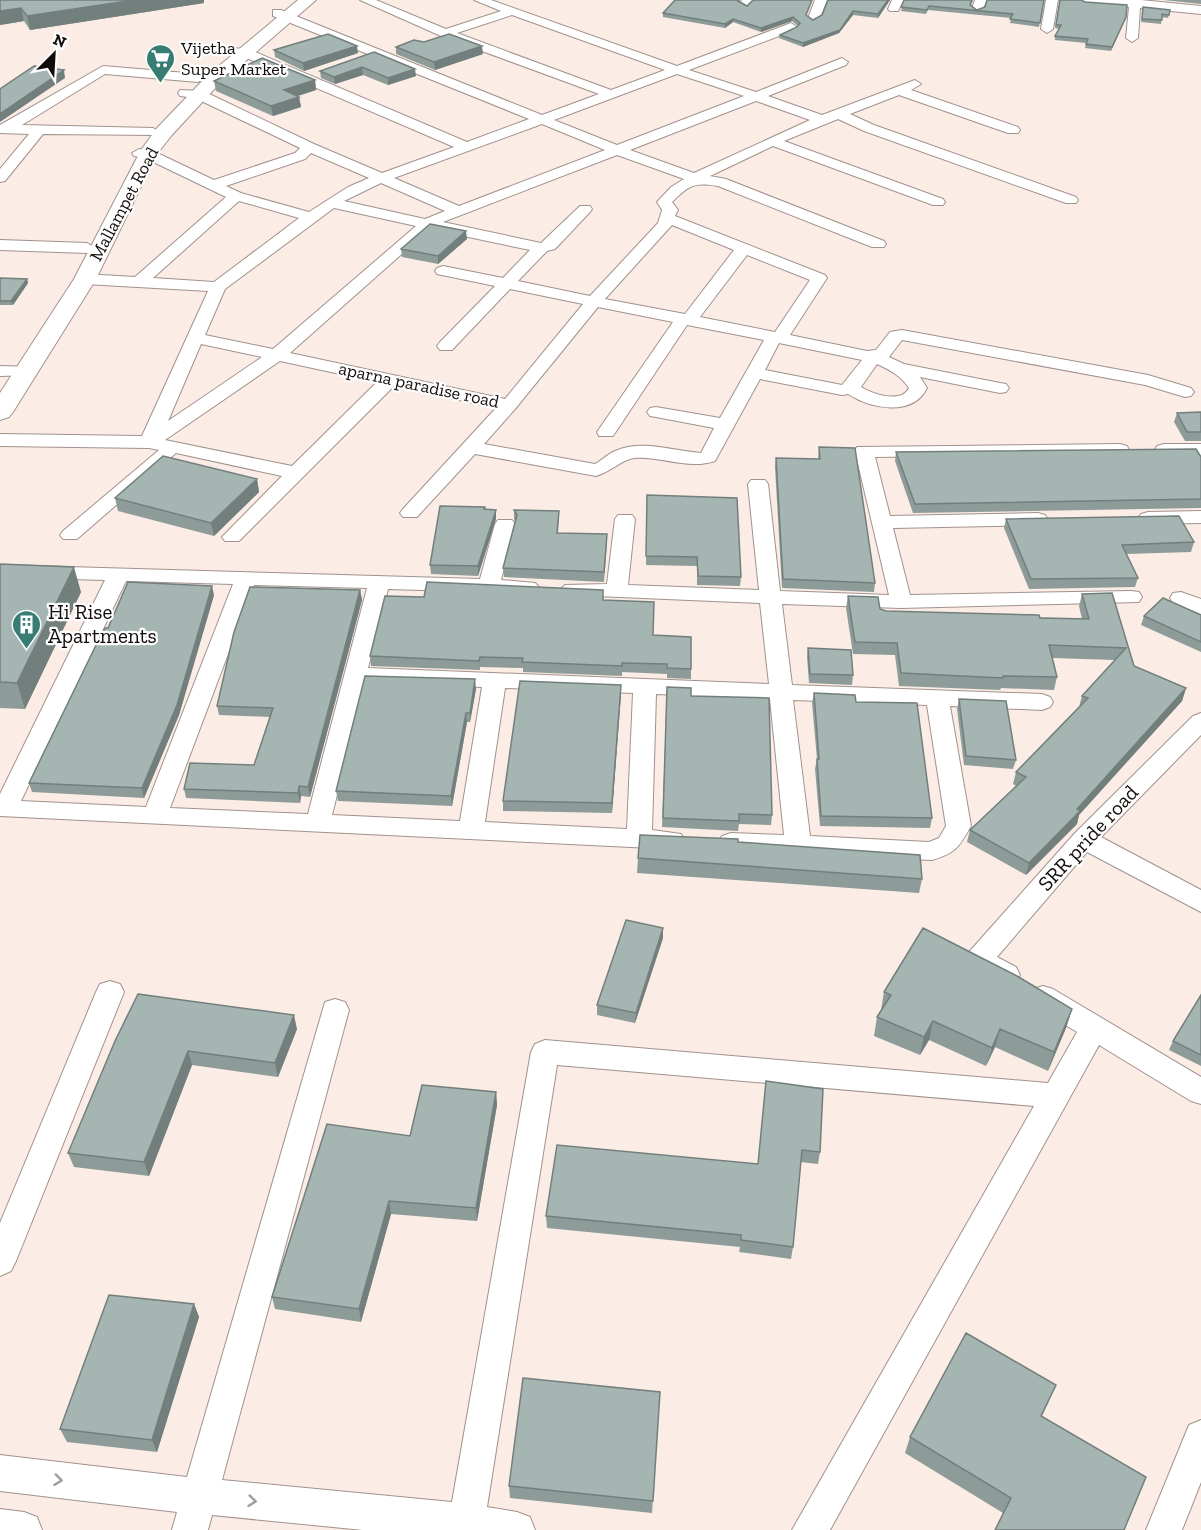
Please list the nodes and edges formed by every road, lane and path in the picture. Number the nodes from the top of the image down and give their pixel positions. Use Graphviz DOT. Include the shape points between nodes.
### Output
graph roads {
  1 [pos="308,0"];
  2 [pos="366,0"];
  3 [pos="480,0"];
  4 [pos="821,0"];
  5 [pos="1052,0"];
  6 [pos="1084,0"];
  7 [pos="1134,3"];
  8 [pos="286,10"];
  9 [pos="1201,10"];
  10 [pos="511,12"];
  11 [pos="814,18"];
  12 [pos="791,27"];
  13 [pos="1047,29"];
  14 [pos="443,32"];
  15 [pos="421,39"];
  16 [pos="1132,39"];
  17 [pos="401,46"];
  18 [pos="238,52"];
  19 [pos="379,53"];
  20 [pos="357,59"];
  21 [pos="842,62"];
  22 [pos="325,70"];
  23 [pos="677,70"];
  24 [pos="304,77"];
  25 [pos="915,84"];
  26 [pos="194,89"];
  27 [pos="898,90"];
  28 [pos="610,94"];
  29 [pos="756,96"];
  30 [pos="837,113"];
  31 [pos="542,118"];
  32 [pos="822,120"];
  33 [pos="3,129"];
  34 [pos="1013,130"];
  35 [pos="38,131"];
  36 [pos="153,132"];
  37 [pos="774,142"];
  38 [pos="309,147"];
  39 [pos="466,147"];
  40 [pos="615,149"];
  41 [pos="143,154"];
  42 [pos="0,178"];
  43 [pos="382,178"];
  44 [pos="694,178"];
  45 [pos="213,185"];
  46 [pos="236,196"];
  47 [pos="1071,200"];
  48 [pos="938,202"];
  49 [pos="332,203"];
  50 [pos="585,210"];
  51 [pos="458,211"];
  52 [pos="312,217"];
  53 [pos="667,218"];
  54 [pos="428,223"];
  55 [pos="98,236"];
  56 [pos="878,244"];
  57 [pos="0,245"];
  58 [pos="542,248"];
  59 [pos="743,249"];
  60 [pos="443,271"];
  61 [pos="85,279"];
  62 [pos="139,282"];
  63 [pos="507,284"];
  64 [pos="218,287"];
  65 [pos="594,301"];
  66 [pos="686,320"];
  67 [pos="197,338"];
  68 [pos="777,338"];
  69 [pos="446,346"];
  70 [pos="277,355"];
  71 [pos="874,356"];
  72 [pos="899,368"];
  73 [pos="754,373"];
  74 [pos="9,375"];
  75 [pos="390,379"];
  76 [pos="851,388"];
  77 [pos="1000,388"];
  78 [pos="1185,392"];
  79 [pos="509,405"];
  80 [pos="0,412"];
  81 [pos="656,412"];
  82 [pos="726,425"];
  83 [pos="606,432"];
  84 [pos="0,440"];
  85 [pos="149,442"];
  86 [pos="470,447"];
  87 [pos="173,448"];
  88 [pos="1201,450"];
  89 [pos="296,473"];
  90 [pos="758,484"];
  91 [pos="410,513"];
  92 [pos="1201,517"];
  93 [pos="1130,518"];
  94 [pos="625,519"];
  95 [pos="1059,519"];
  96 [pos="881,522"];
  97 [pos="505,524"];
  98 [pos="70,535"];
  99 [pos="232,537"];
  100 [pos="0,571"];
  101 [pos="118,574"];
  102 [pos="246,578"];
  103 [pos="379,582"];
  104 [pos="489,585"];
  105 [pos="617,591"];
  106 [pos="1131,597"];
  107 [pos="770,598"];
  108 [pos="1181,598"];
  109 [pos="901,602"];
  110 [pos="1201,607"];
  111 [pos="355,675"];
  112 [pos="495,680"];
  113 [pos="645,686"];
  114 [pos="781,692"];
  115 [pos="937,698"];
  116 [pos="1042,702"];
  117 [pos="1201,722"];
  118 [pos="155,816"];
  119 [pos="318,823"];
  120 [pos="471,831"];
  121 [pos="639,838"];
  122 [pos="1084,839"];
  123 [pos="798,846"];
  124 [pos="1201,903"];
  125 [pos="110,992"];
  126 [pos="334,1010"];
  127 [pos="1094,1028"];
  128 [pos="1201,1092"];
  129 [pos="1055,1096"];
  130 [pos="0,1261"];
  131 [pos="1201,1437"];
  132 [pos="0,1473"];
  133 [pos="197,1496"];
  134 [pos="466,1526"];
  135 [pos="0,1527"];
  136 [pos="24,1530"];
  137 [pos="189,1530"];
  138 [pos="517,1530"];
  139 [pos="810,1530"];
  140 [pos="1164,1530"];
  1 -- 8 [label="main road, Mallampet Road"];
  2 -- 14 [label="street"];
  3 -- 10 [label="street"];
  4 -- 11 [label="street"];
  5 -- 13 [label="street"];
  6 -- 7 [label="street"];
  7 -- 9 [label="street"];
  7 -- 16 [label="street"];
  8 -- 18 [label="main road, Mallampet Road"];
  8 -- 19 [label="street"];
  10 -- 14 [label="street"];
  10 -- 23 [label="street"];
  12 -- 23 [label="street"];
  14 -- 15 [label="street"];
  14 -- 28 [label="street"];
  17 -- 19 [label="street"];
  18 -- 24 [label="street"];
  18 -- 26 [label="main road, Mallampet Road"];
  19 -- 20 [label="street"];
  19 -- 31 [label="street"];
  21 -- 29 [label="street"];
  22 -- 24 [label="street"];
  23 -- 28 [label="street"];
  23 -- 29 [label="street"];
  24 -- 39 [label="street"];
  25 -- 27 [label="street"];
  26 -- 33 [label="street" via="103,70"];
  26 -- 36 [label="main road, Mallampet Road"];
  26 -- 38 [label="street"];
  26 -- 41 [label="main road, Mallampet Road"];
  27 -- 30 [label="street"];
  27 -- 34 [label="street"];
  28 -- 31 [label="street"];
  29 -- 32 [label="street"];
  29 -- 40 [label="street"];
  30 -- 32 [label="street"];
  30 -- 47 [label="street"];
  31 -- 39 [label="street"];
  31 -- 40 [label="street"];
  32 -- 37 [label="street"];
  33 -- 35 [label="street"];
  35 -- 36 [label="street"];
  35 -- 42 [label="street"];
  36 -- 41 [label="main road, Mallampet Road"];
  37 -- 44 [label="street"];
  37 -- 48 [label="street"];
  38 -- 43 [label="street"];
  38 -- 45 [label="street" via="300,156"];
  39 -- 43 [label="street"];
  40 -- 44 [label="street"];
  40 -- 51 [label="street"];
  41 -- 45 [label="street"];
  41 -- 55 [label="main road, Mallampet Road"];
  43 -- 49 [label="street"];
  43 -- 51 [label="street"];
  44 -- 53 [label="street" via="666,196 664,202 670,210"];
  44 -- 56 [label="street" via="722,182"];
  45 -- 46 [label="street"];
  46 -- 52 [label="street"];
  46 -- 62 [label="street"];
  49 -- 52 [label="street"];
  49 -- 54 [label="street"];
  50 -- 58 [label="street" via="549,246"];
  51 -- 54 [label="street"];
  52 -- 64 [label="street"];
  53 -- 59 [label="street"];
  53 -- 65 [label="street, aparna paradise road"];
  54 -- 58 [label="street"];
  54 -- 70 [label="street"];
  55 -- 57 [label="street"];
  55 -- 61 [label="main road, Mallampet Road"];
  55 -- 74 [label="main road, Mallampet Road"];
  58 -- 63 [label="street"];
  59 -- 66 [label="street"];
  59 -- 68 [label="street" via="819,278"];
  60 -- 63 [label="street"];
  61 -- 62 [label="street"];
  61 -- 74 [label="main road, Mallampet Road"];
  62 -- 64 [label="street"];
  63 -- 65 [label="street"];
  63 -- 69 [label="street"];
  64 -- 67 [label="street"];
  65 -- 66 [label="street"];
  65 -- 79 [label="street, aparna paradise road"];
  66 -- 68 [label="street"];
  66 -- 83 [label="street"];
  67 -- 70 [label="street, aparna paradise road"];
  67 -- 85 [label="street"];
  68 -- 71 [label="street"];
  68 -- 73 [label="street"];
  70 -- 75 [label="street, aparna paradise road"];
  70 -- 85 [label="street"];
  71 -- 72 [label="street"];
  71 -- 76 [label="street"];
  71 -- 78 [label="street" via="882,354 896,336 902,335 1148,381"];
  72 -- 76 [label="street" via="918,388 914,396 902,403 865,397"];
  72 -- 77 [label="street"];
  73 -- 76 [label="street" via="833,390"];
  73 -- 82 [label="street"];
  74 -- 80 [label="main road, Mallampet Road"];
  75 -- 79 [label="street, aparna paradise road"];
  75 -- 89 [label="street"];
  79 -- 86 [label="street"];
  81 -- 82 [label="street"];
  82 -- 86 [label="street" via="708,457 636,452 620,455 610,466 596,470"];
  84 -- 85 [label="street"];
  85 -- 87 [label="street"];
  86 -- 91 [label="street"];
  87 -- 89 [label="street"];
  87 -- 98 [label="street"];
  88 -- 96 [label="street" via="864,451"];
  89 -- 99 [label="street"];
  90 -- 107 [label="street"];
  92 -- 93 [label="street"];
  94 -- 105 [label="street"];
  95 -- 96 [label="street"];
  96 -- 109 [label="street"];
  97 -- 104 [label="street"];
  100 -- 101 [label="street"];
  101 -- 102 [label="street"];
  101 -- 118 [label="street" via="5,809"];
  102 -- 103 [label="street"];
  102 -- 118 [label="street"];
  103 -- 104 [label="street"];
  103 -- 111 [label="street"];
  104 -- 105 [label="street"];
  105 -- 107 [label="street"];
  106 -- 109 [label="street"];
  107 -- 109 [label="street"];
  107 -- 114 [label="street"];
  108 -- 110 [label="street"];
  111 -- 112 [label="street"];
  111 -- 119 [label="street"];
  112 -- 113 [label="street"];
  112 -- 120 [label="street"];
  113 -- 114 [label="street"];
  113 -- 121 [label="street"];
  114 -- 115 [label="street"];
  114 -- 123 [label="street"];
  115 -- 116 [label="street"];
  115 -- 123 [label="street" via="959,826 948,843 932,851"];
  117 -- 122 [label="street, SRR pride road"];
  118 -- 119 [label="street"];
  119 -- 120 [label="street"];
  120 -- 121 [label="street"];
  121 -- 123 [label="street"];
  122 -- 124 [label="street"];
  122 -- 127 [label="street, SRR pride road" via="979,959"];
  125 -- 130 [label="street"];
  126 -- 133 [label="street"];
  127 -- 128 [label="street"];
  127 -- 129 [label="street"];
  129 -- 134 [label="street" via="545,1052"];
  129 -- 139 [label="street"];
  131 -- 140 [label="street"];
  132 -- 133 [label="street, one-way"];
  133 -- 134 [label="street, one-way"];
  133 -- 137 [label="street"];
  134 -- 138 [label="street"];
  135 -- 136 [label="street"];
}
